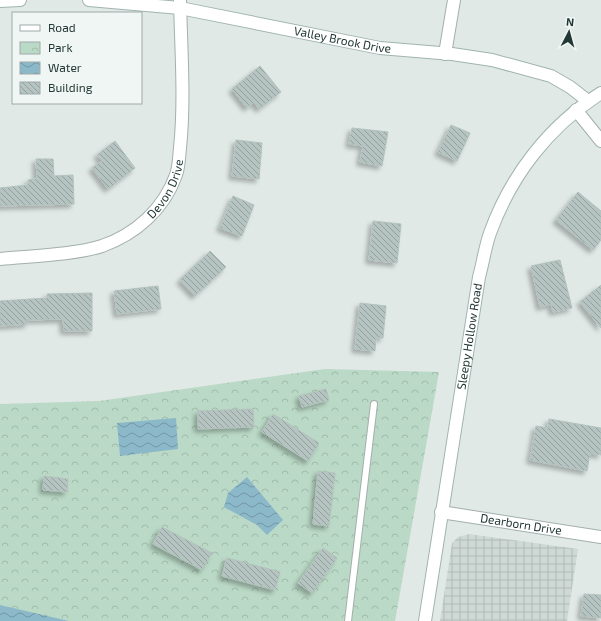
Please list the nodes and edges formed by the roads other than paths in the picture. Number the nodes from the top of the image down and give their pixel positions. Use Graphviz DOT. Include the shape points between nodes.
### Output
graph roads {
  1 [pos="20,0"];
  2 [pos="90,0"];
  3 [pos="454,0"];
  4 [pos="0,1"];
  5 [pos="180,4"];
  6 [pos="445,54"];
  7 [pos="601,92"];
  8 [pos="588,101"];
  9 [pos="576,110"];
  10 [pos="601,140"];
  11 [pos="0,259"];
  12 [pos="374,404"];
  13 [pos="441,512"];
  14 [pos="601,537"];
  15 [pos="348,621"];
  16 [pos="425,621"];
  1 -- 4 [label="street"];
  2 -- 5 [label="street, Valley Brook Drive"];
  3 -- 6 [label="street"];
  5 -- 6 [label="street, Valley Brook Drive" via="380,48"];
  5 -- 11 [label="street, Devon Drive" via="182,132 177,173 161,204 133,231 118,240 100,246"];
  6 -- 8 [label="street, Valley Brook Drive" via="492,60 531,69 551,76"];
  7 -- 8 [label="street, Sleepy Hollow Road"];
  8 -- 9 [label="street, Sleepy Hollow Road"];
  9 -- 10 [label="street"];
  9 -- 13 [label="street, Sleepy Hollow Road" via="526,163 501,206 490,234 479,277"];
  12 -- 15 [label="lane"];
  13 -- 14 [label="street, Dearborn Drive"];
  13 -- 16 [label="street, Sleepy Hollow Road"];
}
